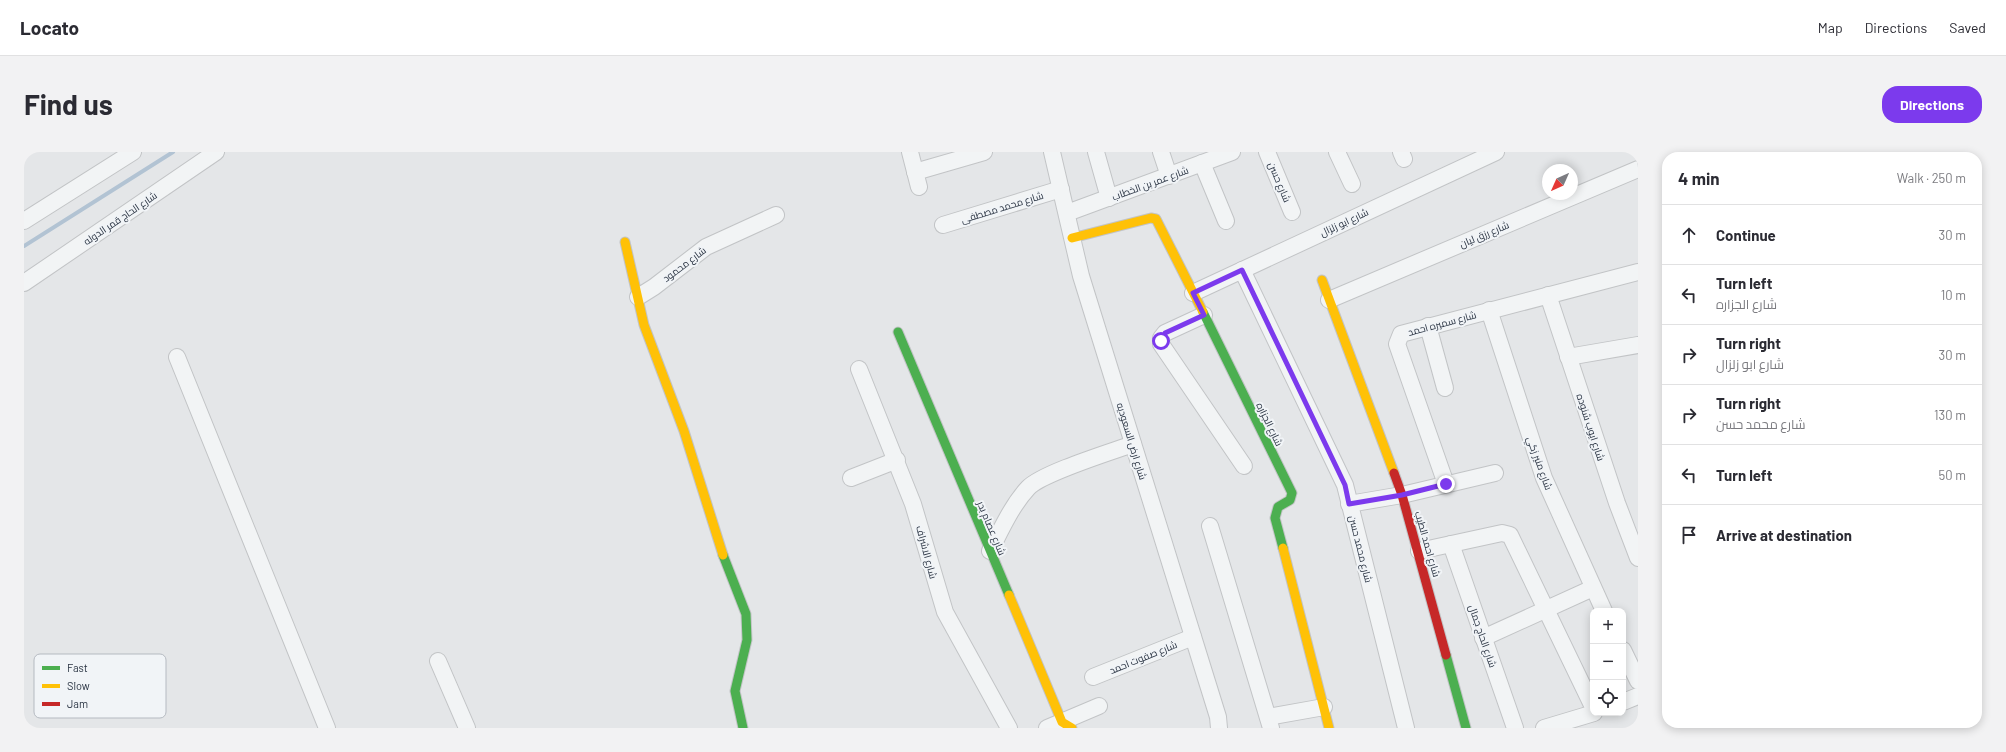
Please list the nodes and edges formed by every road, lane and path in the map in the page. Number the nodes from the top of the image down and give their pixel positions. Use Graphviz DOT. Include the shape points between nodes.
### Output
graph roads {
  1 [pos="133,152"];
  2 [pos="216,152"];
  3 [pos="910,152"];
  4 [pos="984,152"];
  5 [pos="1052,152"];
  6 [pos="1096,152"];
  7 [pos="1161,152"];
  8 [pos="1267,152"];
  9 [pos="1338,152"];
  10 [pos="1496,152"];
  11 [pos="1228,153"];
  12 [pos="1202,163"];
  13 [pos="1638,169"];
  14 [pos="1169,176"];
  15 [pos="1352,184"];
  16 [pos="1061,189"];
  17 [pos="1109,198"];
  18 [pos="1292,212"];
  19 [pos="1067,213"];
  20 [pos="776,215"];
  21 [pos="24,221"];
  22 [pos="1226,221"];
  23 [pos="943,225"];
  24 [pos="1072,238"];
  25 [pos="625,242"];
  26 [pos="1242,270"];
  27 [pos="1638,272"];
  28 [pos="1322,280"];
  29 [pos="24,283"];
  30 [pos="1193,293"];
  31 [pos="1548,295"];
  32 [pos="638,297"];
  33 [pos="1329,300"];
  34 [pos="1489,310"];
  35 [pos="1204,315"];
  36 [pos="1428,326"];
  37 [pos="898,332"];
  38 [pos="1637,349"];
  39 [pos="177,357"];
  40 [pos="1568,357"];
  41 [pos="859,369"];
  42 [pos="1445,388"];
  43 [pos="1133,444"];
  44 [pos="897,460"];
  45 [pos="1244,466"];
  46 [pos="1495,473"];
  47 [pos="851,478"];
  48 [pos="1446,484"];
  49 [pos="1402,495"];
  50 [pos="1349,504"];
  51 [pos="1210,526"];
  52 [pos="1451,544"];
  53 [pos="990,551"];
  54 [pos="1419,551"];
  55 [pos="1638,558"];
  56 [pos="1593,588"];
  57 [pos="1603,608"];
  58 [pos="1546,609"];
  59 [pos="1193,637"];
  60 [pos="1483,638"];
  61 [pos="1626,656"];
  62 [pos="438,662"];
  63 [pos="1093,677"];
  64 [pos="1638,681"];
  65 [pos="1638,696"];
  66 [pos="1626,701"];
  67 [pos="1099,706"];
  68 [pos="1324,707"];
  69 [pos="1590,714"];
  70 [pos="1591,716"];
  71 [pos="1270,722"];
  72 [pos="1067,725"];
  73 [pos="1006,727"];
  74 [pos="1512,727"];
  75 [pos="327,728"];
  76 [pos="467,728"];
  77 [pos="743,728"];
  78 [pos="1047,728"];
  79 [pos="1219,728"];
  80 [pos="1329,728"];
  81 [pos="1406,728"];
  82 [pos="1466,728"];
  83 [pos="1544,728"];
  1 -- 21 [label="street"];
  2 -- 29 [label="street, شارع الحاج قمر الدوله"];
  3 -- 4 [label="street" via="917,179"];
  5 -- 16 [label="street, شارع ارض السعوديه"];
  6 -- 17 [label="street"];
  7 -- 14 [label="street"];
  8 -- 18 [label="street, شارع حسن"];
  9 -- 15 [label="street"];
  10 -- 26 [label="street, شارع ابو زلزال"];
  11 -- 12 [label="street, شارع عمر بن الخطاب"];
  12 -- 14 [label="street, شارع عمر بن الخطاب"];
  12 -- 22 [label="street"];
  13 -- 33 [label="street, شارع رزق ليان"];
  14 -- 17 [label="street, شارع عمر بن الخطاب"];
  16 -- 19 [label="street, شارع ارض السعوديه"];
  16 -- 23 [label="street, شارع محمد مصطفى"];
  17 -- 19 [label="street, شارع عمر بن الخطاب"];
  19 -- 24 [label="street, شارع ارض السعوديه"];
  20 -- 32 [label="street, شارع محمود" via="706,246"];
  24 -- 30 [label="street, شارع الجزاره" via="1156,219"];
  24 -- 43 [label="street, شارع ارض السعوديه" via="1081,276"];
  25 -- 32 [label="street"];
  26 -- 30 [label="street, شارع ابو زلزال"];
  26 -- 50 [label="street, شارع محمد حسن" via="1345,485"];
  27 -- 31 [label="street, شارع سميره احمد"];
  28 -- 33 [label="street, شارع احمد الطيب"];
  30 -- 35 [label="street, شارع الجزاره"];
  31 -- 34 [label="street, شارع سميره احمد"];
  31 -- 40 [label="street, شارع ايوب شنوده"];
  32 -- 77 [label="street" via="644,326 684,431 723,554 746,614 747,640 735,691"];
  33 -- 49 [label="street, شارع احمد الطيب"];
  34 -- 36 [label="street, شارع سميره احمد"];
  34 -- 56 [label="street, شارع منير زكي" via="1544,478"];
  35 -- 45 [label="street" via="1165,333 1161,338 1161,344"];
  35 -- 68 [label="street, شارع الجزاره" via="1292,493 1290,500 1276,510 1275,518"];
  36 -- 42 [label="street"];
  36 -- 48 [label="street, شارع سميره احمد" via="1404,332 1398,337 1397,344"];
  37 -- 53 [label="street, شارع عصام بدر"];
  38 -- 40 [label="street"];
  39 -- 75 [label="street"];
  40 -- 55 [label="street, شارع ايوب شنوده"];
  41 -- 44 [label="street, شارع الاشراف"];
  43 -- 53 [label="street" via="1044,477 1029,487 1017,501"];
  43 -- 59 [label="street, شارع ارض السعوديه"];
  44 -- 47 [label="street"];
  44 -- 73 [label="street, شارع الاشراف" via="921,526 945,612"];
  46 -- 48 [label="street"];
  48 -- 49 [label="street"];
  49 -- 50 [label="street"];
  49 -- 54 [label="street, شارع احمد الطيب"];
  50 -- 81 [label="street, شارع محمد حسن"];
  51 -- 71 [label="street"];
  52 -- 54 [label="street"];
  52 -- 58 [label="street" via="1502,533 1510,535"];
  52 -- 60 [label="street, شارع الحاج جمال"];
  53 -- 72 [label="street, شارع عصام بدر"];
  54 -- 82 [label="street, شارع احمد الطيب"];
  56 -- 57 [label="street, شارع منير زكي"];
  56 -- 58 [label="street"];
  58 -- 60 [label="street"];
  58 -- 69 [label="street"];
  59 -- 63 [label="street, شارع صفوت احمد"];
  59 -- 79 [label="street, شارع ارض السعوديه" via="1218,717"];
  60 -- 74 [label="street, شارع الحاج جمال"];
  61 -- 64 [label="street"];
  62 -- 76 [label="street"];
  65 -- 66 [label="street"];
  67 -- 72 [label="street"];
  68 -- 71 [label="street"];
  68 -- 80 [label="street, شارع الجزاره"];
  70 -- 83 [label="street"];
  72 -- 78 [label="street"];
}
